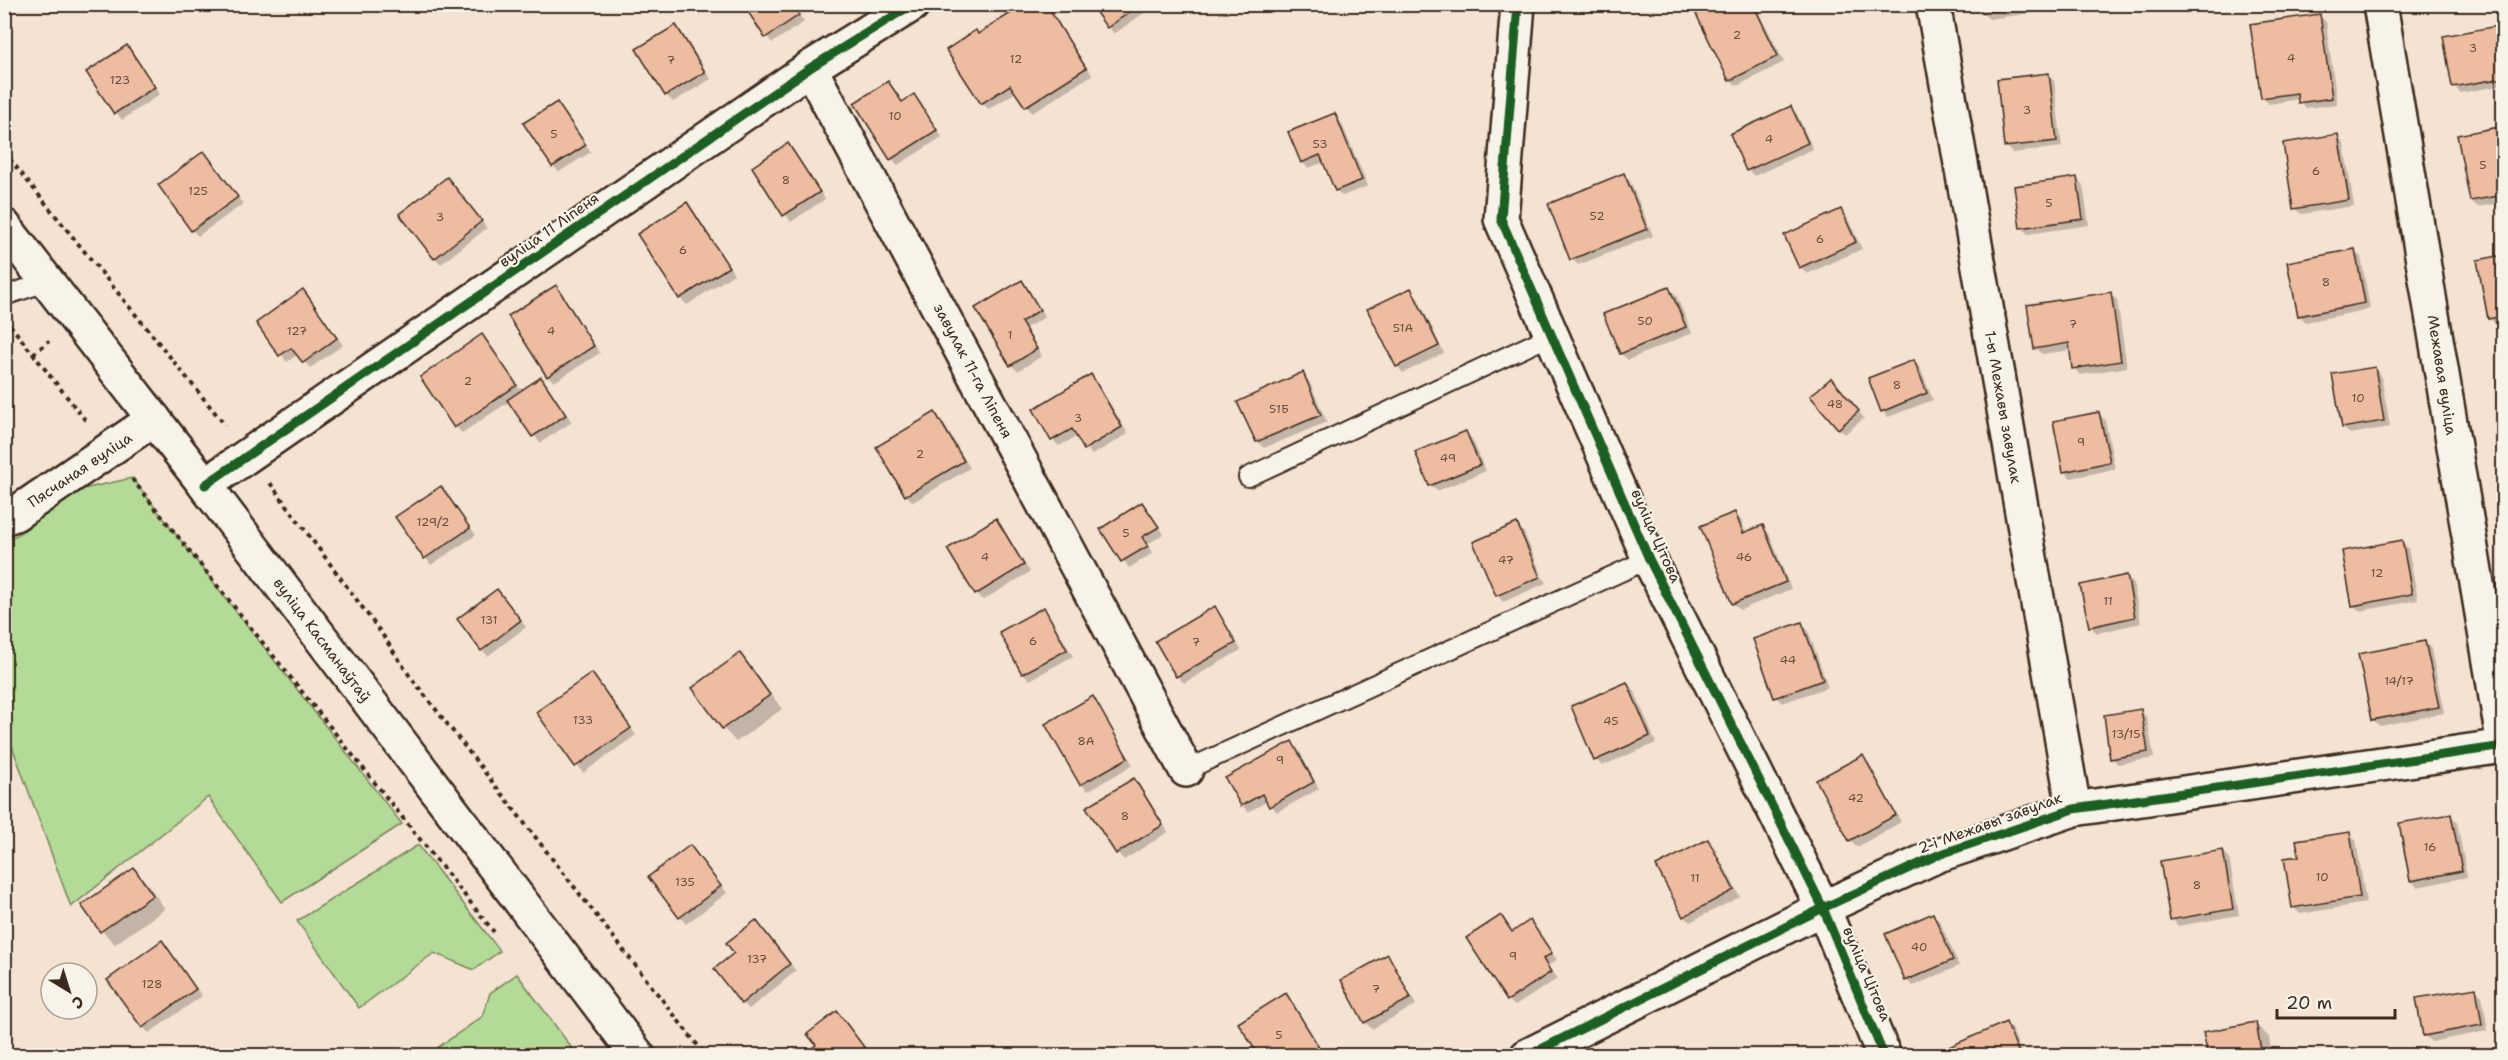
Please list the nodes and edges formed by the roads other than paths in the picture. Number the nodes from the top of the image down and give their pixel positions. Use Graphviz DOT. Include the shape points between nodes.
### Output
graph roads {
  1 [pos="913,4"];
  2 [pos="1518,4"];
  3 [pos="1932,4"];
  4 [pos="2380,4"];
  5 [pos="810,68"];
  6 [pos="4,226"];
  7 [pos="46,282"];
  8 [pos="4,296"];
  9 [pos="1552,334"];
  10 [pos="154,419"];
  11 [pos="1248,477"];
  12 [pos="205,485"];
  13 [pos="4,518"];
  14 [pos="1649,559"];
  15 [pos="2504,746"];
  16 [pos="1186,770"];
  17 [pos="2074,809"];
  18 [pos="1823,908"];
  19 [pos="638,1056"];
  20 [pos="1527,1056"];
  21 [pos="1884,1056"];
  1 -- 5 [label="street, вуліца 11 Ліпеня"];
  2 -- 9 [label="street, вуліца Цітова" via="1502,219"];
  3 -- 17 [label="street, 1-ы Межавы завулак"];
  4 -- 15 [label="street, Межавая вуліца"];
  5 -- 12 [label="street, вуліца 11 Ліпеня"];
  5 -- 16 [label="street, завулак 11-га Ліпеня"];
  6 -- 7 [label="street, вуліца Касманаўтаў"];
  7 -- 8 [label="lane"];
  7 -- 10 [label="street, вуліца Касманаўтаў"];
  9 -- 11 [label="lane"];
  9 -- 14 [label="street, вуліца Цітова"];
  10 -- 12 [label="street, вуліца Касманаўтаў"];
  10 -- 13 [label="street, Пясчаная вуліца"];
  12 -- 19 [label="street, вуліца Касманаўтаў"];
  14 -- 16 [label="lane"];
  14 -- 18 [label="street, вуліца Цітова"];
  15 -- 17 [label="street, 2-і Межавы завулак"];
  17 -- 18 [label="street, 2-і Межавы завулак" via="1938,855"];
  18 -- 20 [label="street, 2-і Межавы завулак"];
  18 -- 21 [label="street, вуліца Цітова"];
}
